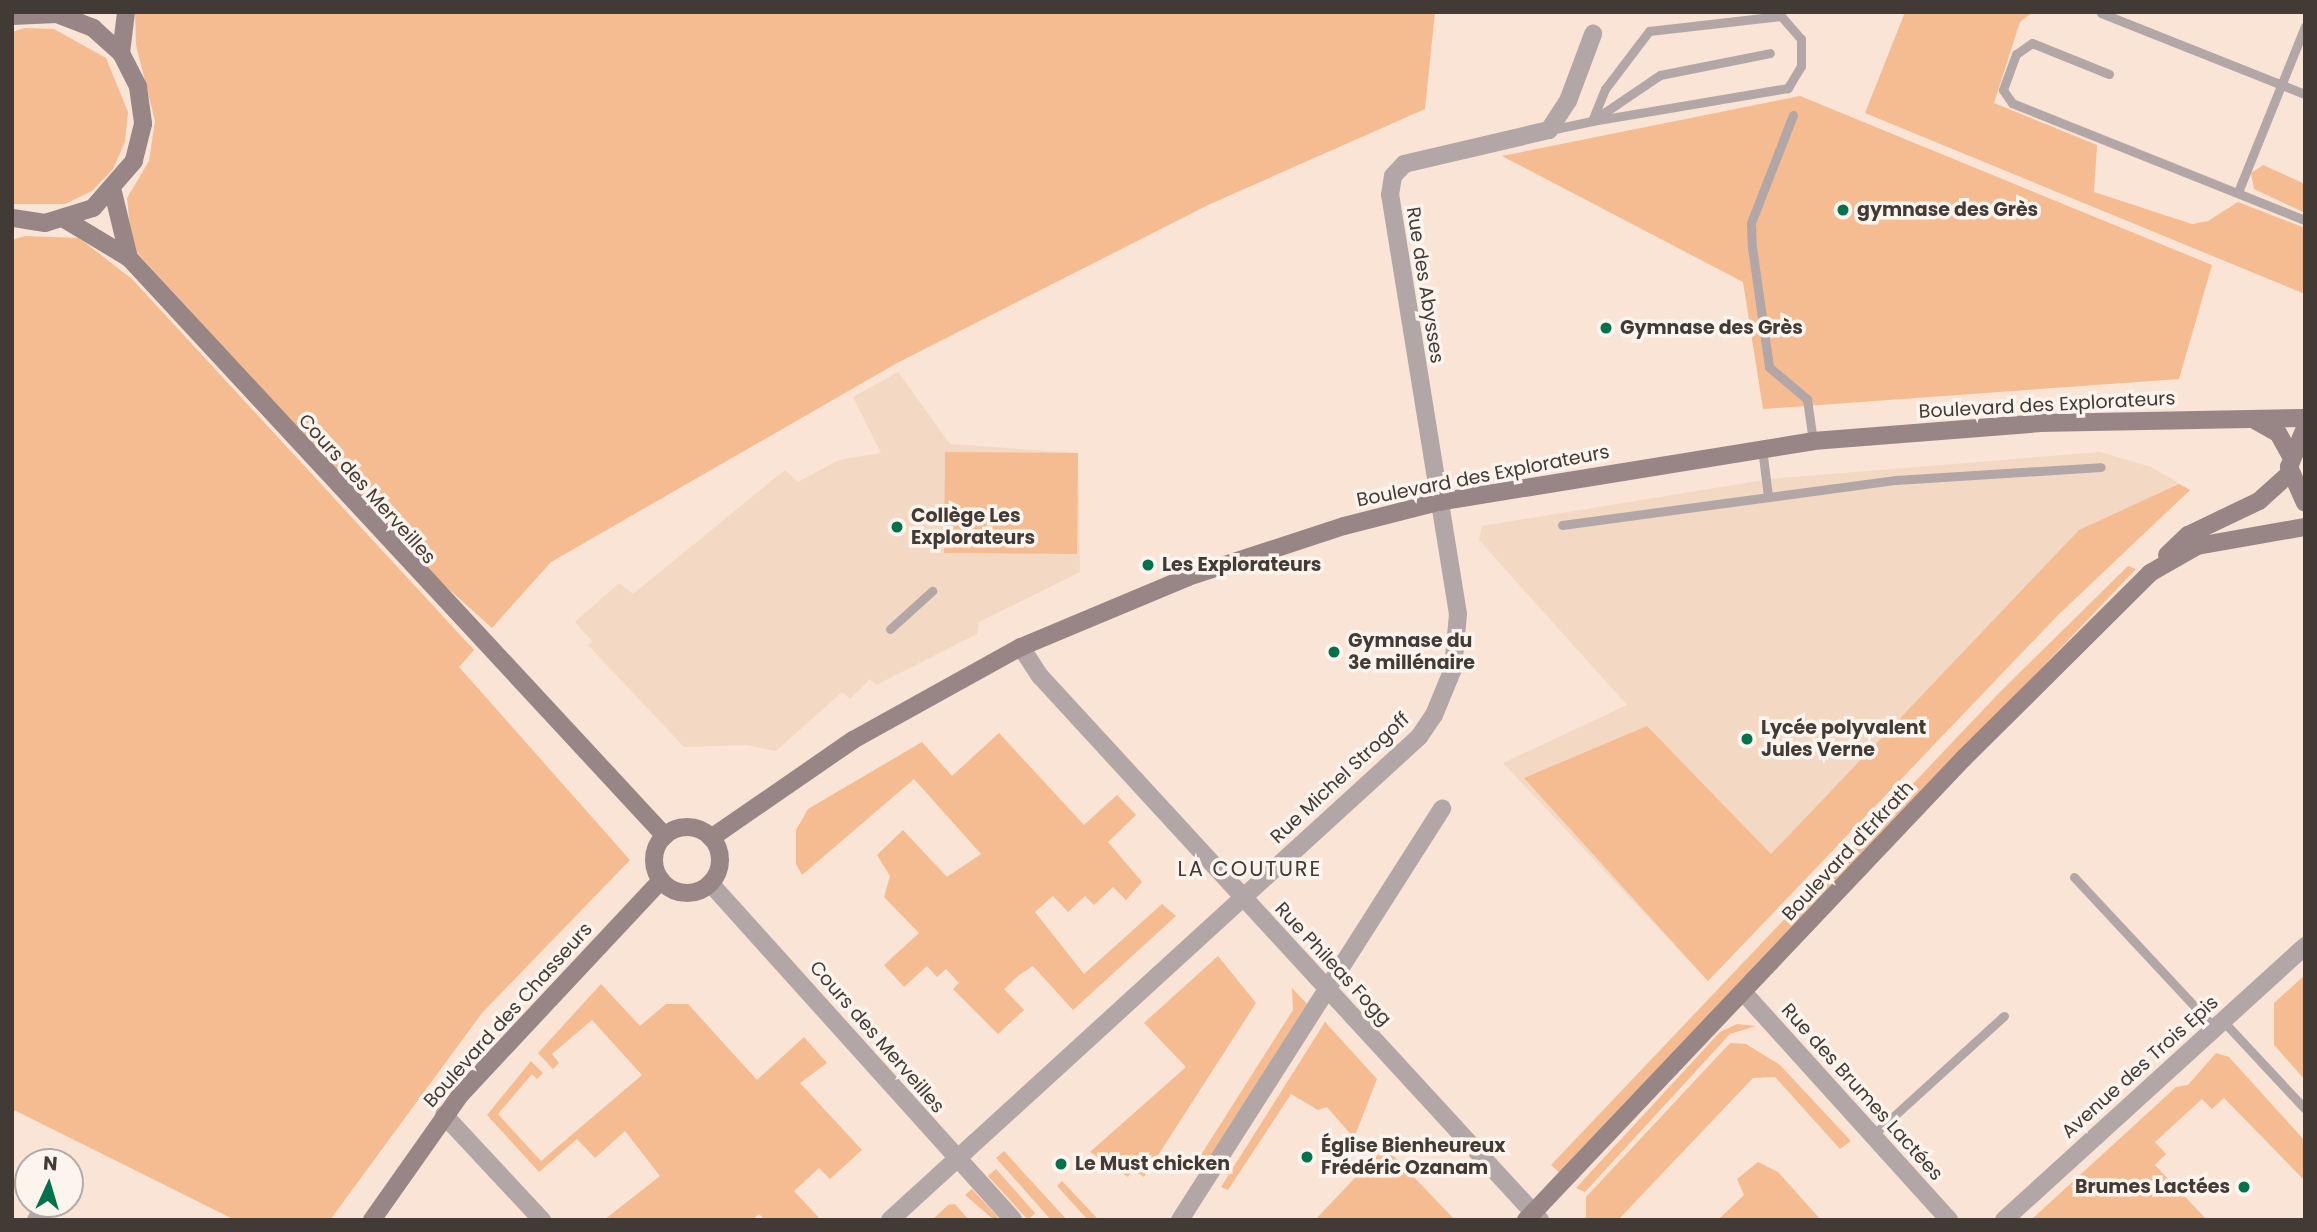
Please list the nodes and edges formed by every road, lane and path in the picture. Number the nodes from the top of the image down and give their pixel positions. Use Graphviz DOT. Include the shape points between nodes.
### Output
graph roads {
  1 [pos="126,12"];
  2 [pos="58,13"];
  3 [pos="2101,13"];
  4 [pos="12,16"];
  5 [pos="2304,29"];
  6 [pos="1593,34"];
  7 [pos="121,53"];
  8 [pos="1770,53"];
  9 [pos="2109,74"];
  10 [pos="2281,85"];
  11 [pos="2305,94"];
  12 [pos="1793,115"];
  13 [pos="1592,121"];
  14 [pos="1549,130"];
  15 [pos="113,192"];
  16 [pos="2238,192"];
  17 [pos="66,220"];
  18 [pos="2305,220"];
  19 [pos="16,223"];
  20 [pos="129,258"];
  21 [pos="2305,418"];
  22 [pos="2253,419"];
  23 [pos="2305,428"];
  24 [pos="1813,441"];
  25 [pos="1762,448"];
  26 [pos="2290,465"];
  27 [pos="2101,467"];
  28 [pos="1768,496"];
  29 [pos="1438,502"];
  30 [pos="2305,502"];
  31 [pos="1562,525"];
  32 [pos="2305,527"];
  33 [pos="2154,569"];
  34 [pos="932,591"];
  35 [pos="890,629"];
  36 [pos="1021,647"];
  37 [pos="1442,808"];
  38 [pos="665,836"];
  39 [pos="711,838"];
  40 [pos="2074,877"];
  41 [pos="661,880"];
  42 [pos="710,883"];
  43 [pos="1243,897"];
  44 [pos="2305,946"];
  45 [pos="1330,991"];
  46 [pos="1744,993"];
  47 [pos="2004,1016"];
  48 [pos="2219,1024"];
  49 [pos="2305,1109"];
  50 [pos="444,1115"];
  51 [pos="1873,1135"];
  52 [pos="956,1159"];
  53 [pos="1533,1218"];
  54 [pos="372,1220"];
  55 [pos="542,1220"];
  56 [pos="890,1220"];
  57 [pos="1013,1220"];
  58 [pos="1181,1220"];
  59 [pos="1949,1220"];
  60 [pos="2004,1220"];
  1 -- 7 [label="street"];
  2 -- 4 [label="street"];
  2 -- 7 [label="street" via="93,28"];
  3 -- 10 [label="lane"];
  5 -- 10 [label="lane"];
  6 -- 14 [label="street" via="1568,101"];
  7 -- 15 [label="street" via="138,87 143,124 134,161"];
  8 -- 13 [label="lane" via="1660,75"];
  9 -- 16 [label="lane" via="2032,43 2017,54 2003,90 2012,103"];
  10 -- 11 [label="lane"];
  10 -- 16 [label="lane"];
  12 -- 24 [label="lane" via="1751,223 1752,247 1769,368 1807,399"];
  13 -- 13 [label="lane" via="1788,88 1801,66 1801,39 1781,16 1649,31 1605,89"];
  13 -- 14 [label="lane"];
  14 -- 29 [label="street, Rue des Abysses" via="1404,164 1393,176 1390,195"];
  15 -- 17 [label="street"];
  15 -- 20 [label="street, Cours des Merveilles"];
  16 -- 18 [label="lane"];
  17 -- 19 [label="street"];
  17 -- 20 [label="street, Cours des Merveilles"];
  20 -- 38 [label="street, Cours des Merveilles"];
  21 -- 22 [label="street, Boulevard des Explorateurs"];
  22 -- 24 [label="street, Boulevard des Explorateurs" via="2040,423"];
  22 -- 26 [label="street" via="2278,433"];
  23 -- 26 [label="street"];
  24 -- 25 [label="street, Boulevard des Explorateurs"];
  25 -- 28 [label="lane"];
  25 -- 29 [label="street, Boulevard des Explorateurs"];
  26 -- 30 [label="street"];
  26 -- 33 [label="street" via="2259,501 2188,535"];
  27 -- 28 [label="lane"];
  28 -- 31 [label="lane"];
  29 -- 36 [label="street, Boulevard des Explorateurs" via="1251,554"];
  29 -- 43 [label="street, Rue Michel Strogoff" via="1457,606 1455,655 1434,715 1397,756"];
  32 -- 33 [label="street, Boulevard d'Erkrath" via="2197,546"];
  33 -- 46 [label="street, Boulevard d'Erkrath" via="2030,690"];
  34 -- 35 [label="lane"];
  36 -- 39 [label="street, Boulevard des Explorateurs" via="853,740"];
  36 -- 43 [label="street, Rue Phileas Fogg" via="1040,676"];
  37 -- 45 [label="street"];
  38 -- 39 [label="street" via="686,827"];
  38 -- 41 [label="street" via="654,859"];
  39 -- 42 [label="street" via="720,861"];
  40 -- 48 [label="lane"];
  41 -- 42 [label="street" via="683,892"];
  41 -- 50 [label="street, Boulevard des Chasseurs"];
  42 -- 52 [label="street, Cours des Merveilles"];
  43 -- 45 [label="street, Rue Phileas Fogg"];
  43 -- 52 [label="street, Rue Michel Strogoff"];
  44 -- 48 [label="street, Avenue des Trois Epis"];
  45 -- 53 [label="street, Rue Phileas Fogg"];
  45 -- 58 [label="street"];
  46 -- 51 [label="street, Rue des Brumes Lactées"];
  46 -- 53 [label="street, Boulevard d'Erkrath"];
  47 -- 51 [label="lane"];
  48 -- 49 [label="lane"];
  48 -- 60 [label="street, Avenue des Trois Epis"];
  50 -- 54 [label="street, Boulevard des Chasseurs"];
  50 -- 55 [label="street"];
  51 -- 59 [label="street, Rue des Brumes Lactées"];
  52 -- 56 [label="street, Rue Michel Strogoff"];
  52 -- 57 [label="street, Cours des Merveilles"];
}
